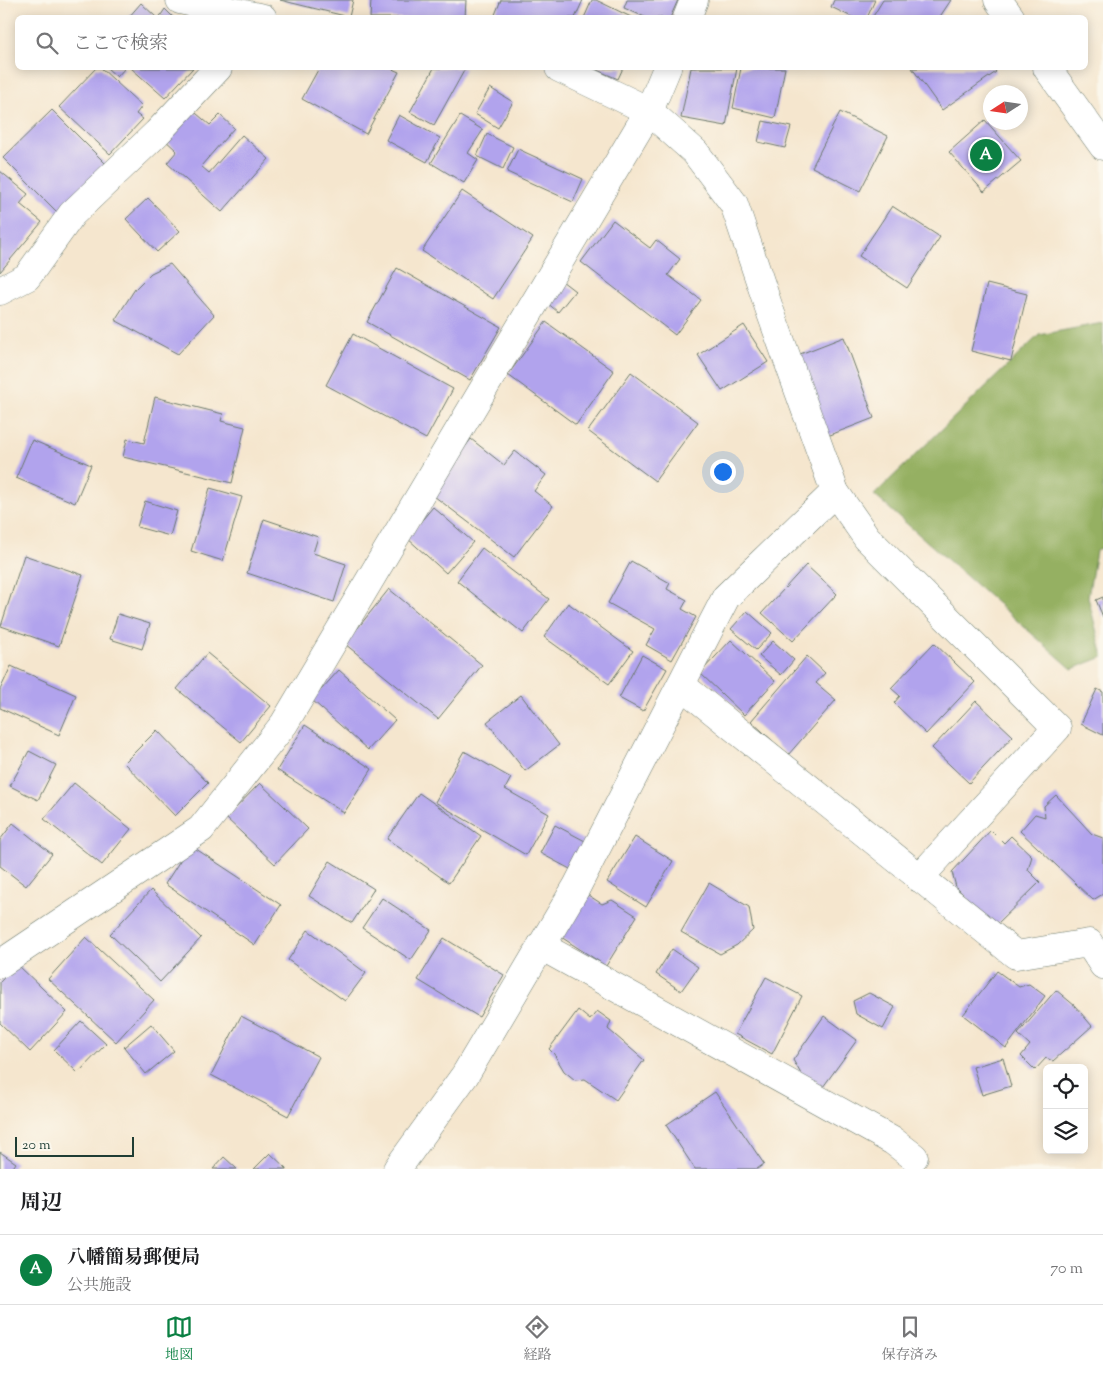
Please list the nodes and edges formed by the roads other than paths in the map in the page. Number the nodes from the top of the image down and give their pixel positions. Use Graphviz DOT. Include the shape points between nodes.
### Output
graph roads {
  1 [pos="180,0"];
  2 [pos="694,0"];
  3 [pos="998,0"];
  4 [pos="249,15"];
  5 [pos="688,15"];
  6 [pos="1009,15"];
  7 [pos="216,70"];
  8 [pos="563,70"];
  9 [pos="666,70"];
  10 [pos="1048,70"];
  11 [pos="649,111"];
  12 [pos="1103,146"];
  13 [pos="0,291"];
  14 [pos="835,492"];
  15 [pos="681,685"];
  16 [pos="920,878"];
  17 [pos="541,946"];
  18 [pos="0,964"];
  19 [pos="1103,965"];
  20 [pos="914,1157"];
  21 [pos="397,1169"];
  1 -- 4 [label="street"];
  2 -- 5 [label="street"];
  3 -- 6 [label="street"];
  7 -- 13 [label="street" via="158,133 72,214 27,277"];
  8 -- 11 [label="street"];
  9 -- 11 [label="street"];
  10 -- 12 [label="street"];
  11 -- 14 [label="street" via="695,152 734,204"];
  11 -- 18 [label="street" via="284,724 201,829"];
  14 -- 15 [label="street" via="726,597"];
  14 -- 16 [label="street" via="867,538 1058,728"];
  15 -- 16 [label="street"];
  15 -- 17 [label="street"];
  16 -- 19 [label="street" via="1016,955 1089,943"];
  17 -- 20 [label="street" via="893,1141"];
  17 -- 21 [label="street" via="465,1075"];
}
